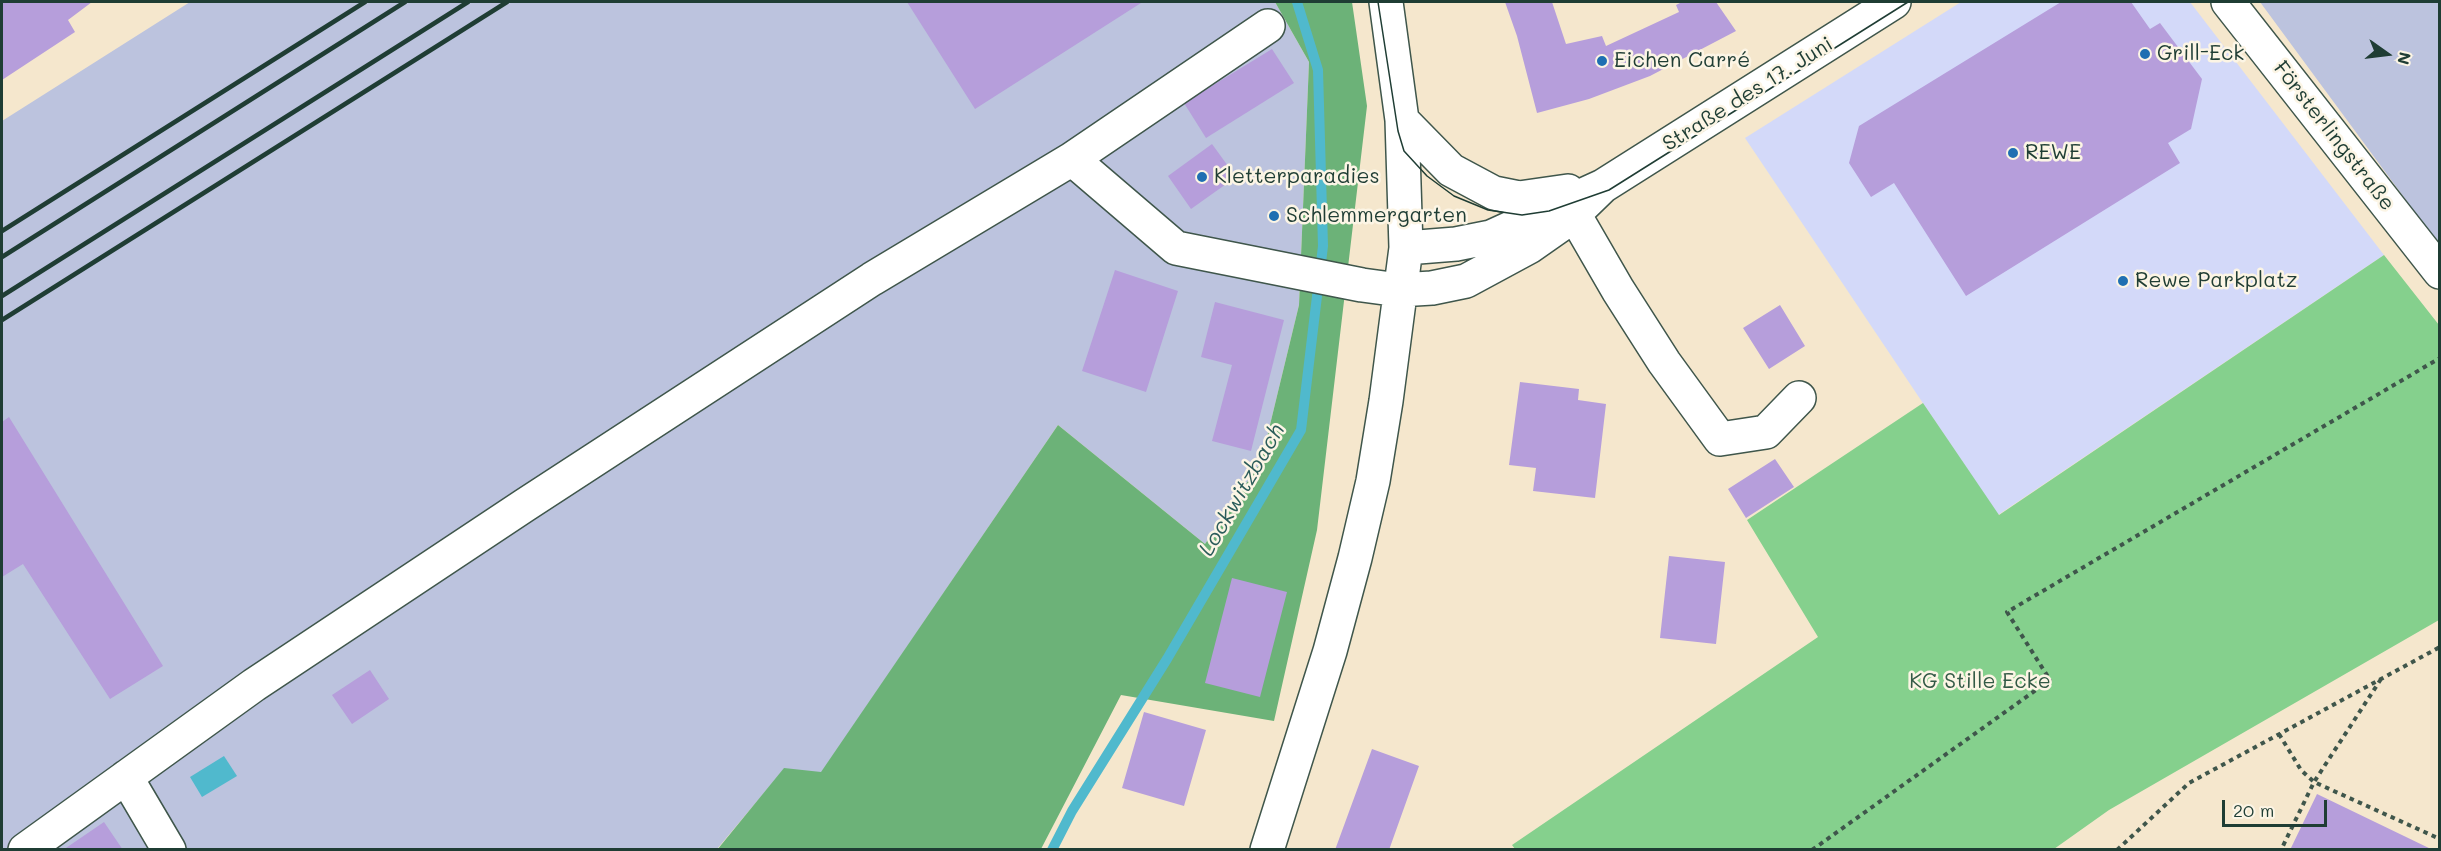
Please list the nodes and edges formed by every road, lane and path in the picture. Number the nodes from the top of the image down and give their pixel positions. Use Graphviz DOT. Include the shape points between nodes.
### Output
graph roads {
  1 [pos="1386,2"];
  2 [pos="1894,2"];
  3 [pos="2228,2"];
  4 [pos="1268,26"];
  5 [pos="1402,120"];
  6 [pos="1072,159"];
  7 [pos="1603,186"];
  8 [pos="1574,214"];
  9 [pos="1406,248"];
  10 [pos="2439,272"];
  11 [pos="1399,290"];
  12 [pos="2439,358"];
  13 [pos="1799,398"];
  14 [pos="2439,646"];
  15 [pos="2381,678"];
  16 [pos="2279,734"];
  17 [pos="126,777"];
  18 [pos="2314,782"];
  19 [pos="2439,839"];
  20 [pos="25,849"];
  21 [pos="169,849"];
  22 [pos="1267,849"];
  23 [pos="1812,849"];
  24 [pos="2117,849"];
  25 [pos="2281,849"];
  1 -- 5 [label="street"];
  2 -- 7 [label="street, Straße des 17. Juni"];
  3 -- 10 [label="street, Försterlingstraße"];
  4 -- 6 [label="street"];
  5 -- 7 [label="street" via="1451,170 1494,193 1519,198"];
  5 -- 9 [label="street"];
  6 -- 11 [label="street, Straße des 17. Juni" via="1176,248"];
  6 -- 17 [label="street" via="872,279 525,505 254,685"];
  7 -- 8 [label="street, Straße des 17. Juni"];
  7 -- 9 [label="street, Straße des 17. Juni" via="1491,237"];
  8 -- 11 [label="street, Straße des 17. Juni" via="1529,246 1466,281"];
  8 -- 13 [label="street" via="1664,362 1720,439 1766,432"];
  9 -- 11 [label="street"];
  11 -- 22 [label="street" via="1373,481 1355,558"];
  12 -- 23 [label="path" via="2007,612 2050,680"];
  14 -- 15 [label="path"];
  15 -- 16 [label="path"];
  15 -- 18 [label="path"];
  16 -- 18 [label="path" via="2301,770"];
  16 -- 24 [label="path" via="2189,783"];
  17 -- 20 [label="street"];
  17 -- 21 [label="street"];
  18 -- 19 [label="path"];
  18 -- 25 [label="path"];
}
